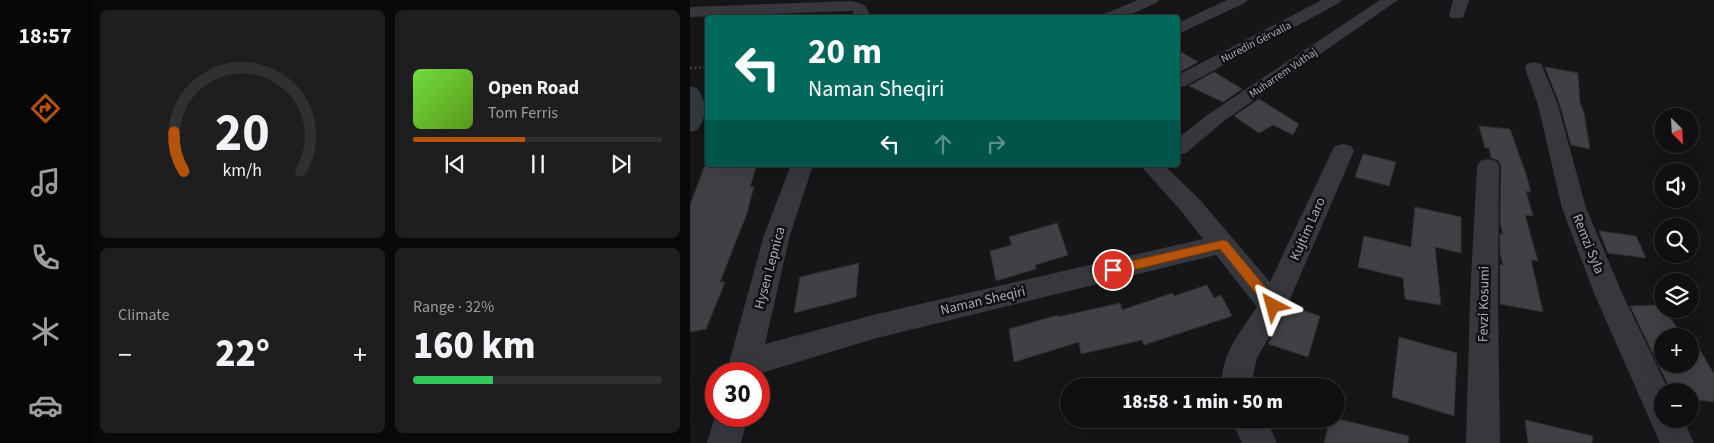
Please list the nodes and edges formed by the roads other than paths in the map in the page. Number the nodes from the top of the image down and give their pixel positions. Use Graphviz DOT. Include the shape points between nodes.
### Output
graph roads {
  1 [pos="1151,0"];
  2 [pos="1240,0"];
  3 [pos="1334,0"];
  4 [pos="1390,0"];
  5 [pos="690,12"];
  6 [pos="862,15"];
  7 [pos="1115,15"];
  8 [pos="1180,28"];
  9 [pos="1534,68"];
  10 [pos="1180,81"];
  11 [pos="690,92"];
  12 [pos="690,126"];
  13 [pos="1180,146"];
  14 [pos="1342,151"];
  15 [pos="1488,166"];
  16 [pos="801,167"];
  17 [pos="1154,167"];
  18 [pos="1223,244"];
  19 [pos="1273,306"];
  20 [pos="745,362"];
  21 [pos="763,362"];
  22 [pos="1237,378"];
  23 [pos="1654,394"];
  24 [pos="728,427"];
  25 [pos="1252,428"];
  26 [pos="1670,428"];
  27 [pos="724,443"];
  28 [pos="1260,443"];
  29 [pos="1483,443"];
  30 [pos="1676,443"];
  1 -- 7 [label="street"];
  2 -- 8 [label="street"];
  3 -- 10 [label="street, Nuredin Gërvalla"];
  4 -- 13 [label="street, Muharrem Vuthaj" via="1217,117"];
  5 -- 6 [label="street" via="851,6 858,7"];
  9 -- 23 [label="street, Remzi Syla" via="1548,105 1574,208"];
  11 -- 12 [label="street" via="696,109"];
  14 -- 19 [label="street, Kujtim Laro"];
  15 -- 29 [label="street, Fevzi Kosumi"];
  16 -- 20 [label="street, Hysen Lepnica" via="777,235"];
  17 -- 18 [label="street"];
  18 -- 19 [label="street"];
  18 -- 21 [label="street, Naman Sheqiri" via="877,326"];
  19 -- 22 [label="street, Kujtim Laro" via="1242,355"];
  24 -- 27 [label="street"];
  25 -- 28 [label="street"];
  26 -- 30 [label="street"];
}
